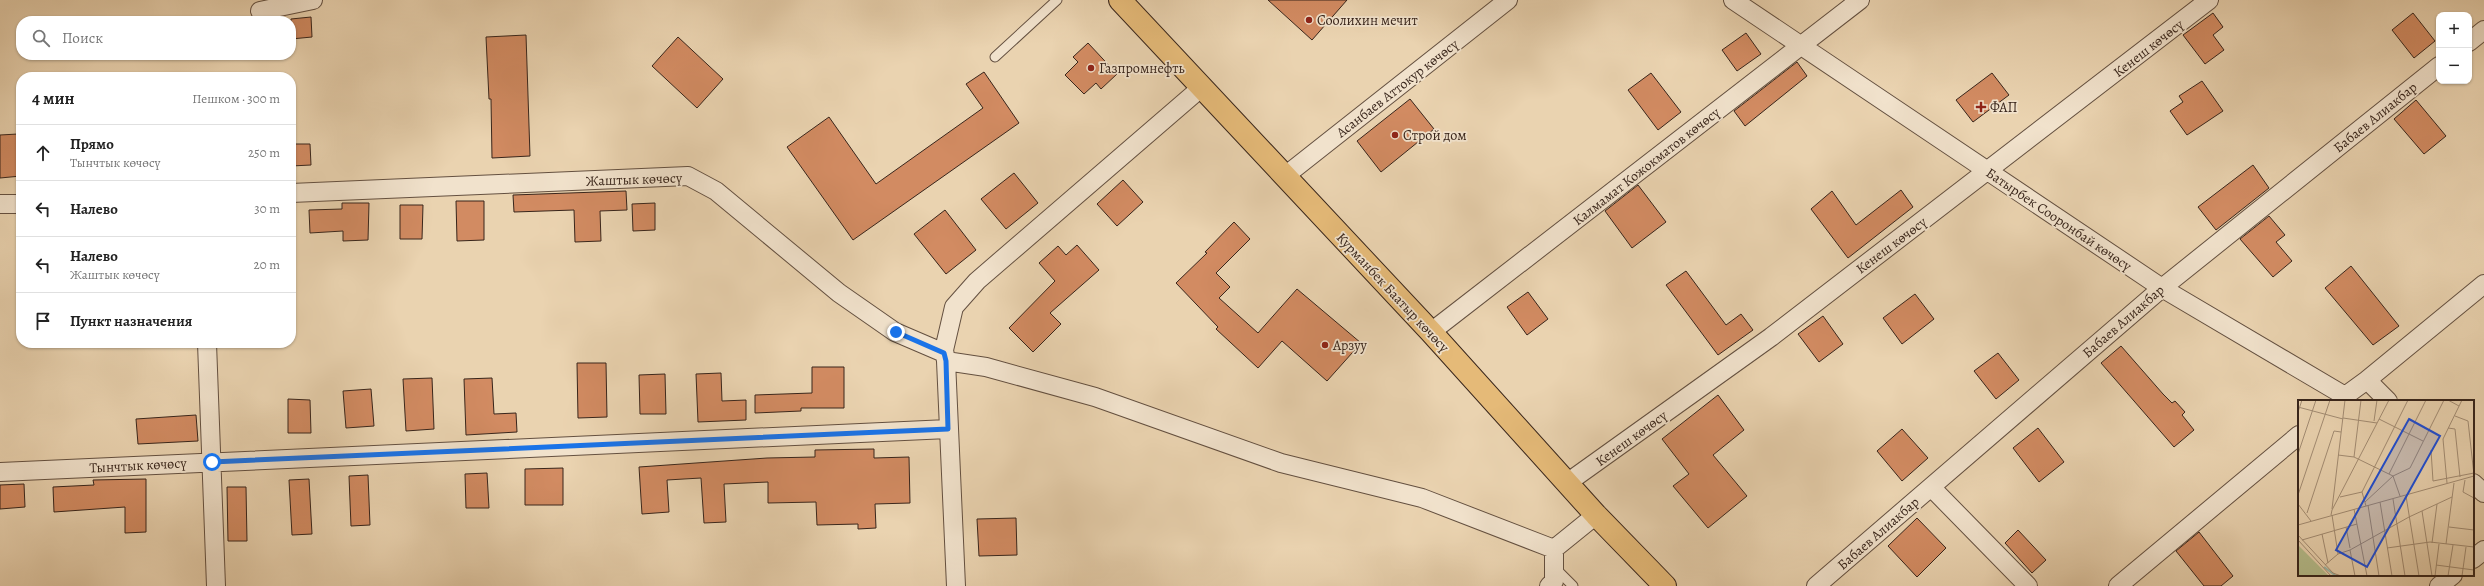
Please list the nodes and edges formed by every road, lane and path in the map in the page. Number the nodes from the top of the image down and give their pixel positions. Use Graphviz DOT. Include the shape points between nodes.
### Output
graph roads {
  1 [pos="313,0"];
  2 [pos="1057,0"];
  3 [pos="1508,0"];
  4 [pos="1733,0"];
  5 [pos="1860,0"];
  6 [pos="2209,0"];
  7 [pos="1125,2"];
  8 [pos="260,11"];
  9 [pos="2484,30"];
  10 [pos="2472,40"];
  11 [pos="1802,46"];
  12 [pos="995,57"];
  13 [pos="2436,68"];
  14 [pos="1202,87"];
  15 [pos="1988,171"];
  16 [pos="1285,176"];
  17 [pos="296,193"];
  18 [pos="0,204"];
  19 [pos="16,204"];
  20 [pos="2484,284"];
  21 [pos="2162,288"];
  22 [pos="1431,332"];
  23 [pos="207,348"];
  24 [pos="945,357"];
  25 [pos="2367,380"];
  26 [pos="2342,399"];
  27 [pos="2387,400"];
  28 [pos="948,429"];
  29 [pos="2298,436"];
  30 [pos="212,462"];
  31 [pos="0,472"];
  32 [pos="1568,483"];
  33 [pos="2474,484"];
  34 [pos="1931,487"];
  35 [pos="2484,493"];
  36 [pos="1596,514"];
  37 [pos="1554,548"];
  38 [pos="2484,550"];
  39 [pos="2474,557"];
  40 [pos="2452,576"];
  41 [pos="1552,578"];
  42 [pos="216,586"];
  43 [pos="956,586"];
  44 [pos="1573,586"];
  45 [pos="1665,586"];
  46 [pos="1816,586"];
  47 [pos="2028,586"];
  48 [pos="2118,586"];
  49 [pos="2439,586"];
  1 -- 8 [label="street"];
  2 -- 12 [label="lane"];
  3 -- 16 [label="street, Асанбаев Аттокур көчөсү"];
  4 -- 11 [label="street, Батырбек Сооронбай көчөсү"];
  5 -- 11 [label="street, Калмамат Кожокматов көчөсү"];
  6 -- 15 [label="street, Кенеш көчөсү"];
  7 -- 14 [label="highway, Курманбек Баатыр көчөсү"];
  9 -- 10 [label="street"];
  11 -- 15 [label="street, Батырбек Сооронбай көчөсү"];
  11 -- 22 [label="street, Калмамат Кожокматов көчөсү"];
  13 -- 21 [label="street, Бабаев Алиакбар"];
  14 -- 16 [label="highway, Курманбек Баатыр көчөсү"];
  14 -- 24 [label="street" via="977,281 954,307"];
  15 -- 21 [label="street, Батырбек Сооронбай көчөсү"];
  15 -- 32 [label="street, Кенеш көчөсү" via="1771,337"];
  16 -- 22 [label="highway, Курманбек Баатыр көчөсү"];
  17 -- 24 [label="street, Жаштык көчөсү" via="688,176 716,191 839,293 896,332"];
  18 -- 19 [label="street"];
  20 -- 25 [label="street, Батырбек Сооронбай көчөсү"];
  21 -- 26 [label="street, Батырбек Сооронбай көчөсү"];
  21 -- 34 [label="street, Бабаев Алиакбар"];
  22 -- 32 [label="highway, Курманбек Баатыр көчөсү"];
  23 -- 30 [label="street"];
  24 -- 28 [label="street"];
  24 -- 37 [label="street, Жаштык көчөсү" via="1095,397 1281,463 1422,498"];
  25 -- 26 [label="street, Батырбек Сооронбай көчөсү"];
  25 -- 27 [label="street"];
  28 -- 30 [label="street, Тынчтык көчөсү"];
  28 -- 43 [label="street"];
  29 -- 48 [label="street"];
  30 -- 31 [label="street, Тынчтык көчөсү"];
  30 -- 42 [label="street"];
  32 -- 36 [label="highway, Курманбек Баатыр көчөсү"];
  33 -- 35 [label="street"];
  34 -- 46 [label="street, Бабаев Алиакбар"];
  34 -- 47 [label="street"];
  36 -- 37 [label="street"];
  36 -- 45 [label="highway, Курманбек Баатыр көчөсү"];
  37 -- 41 [label="street"];
  38 -- 39 [label="street"];
  40 -- 49 [label="street"];
  41 -- 44 [label="lane"];
}
